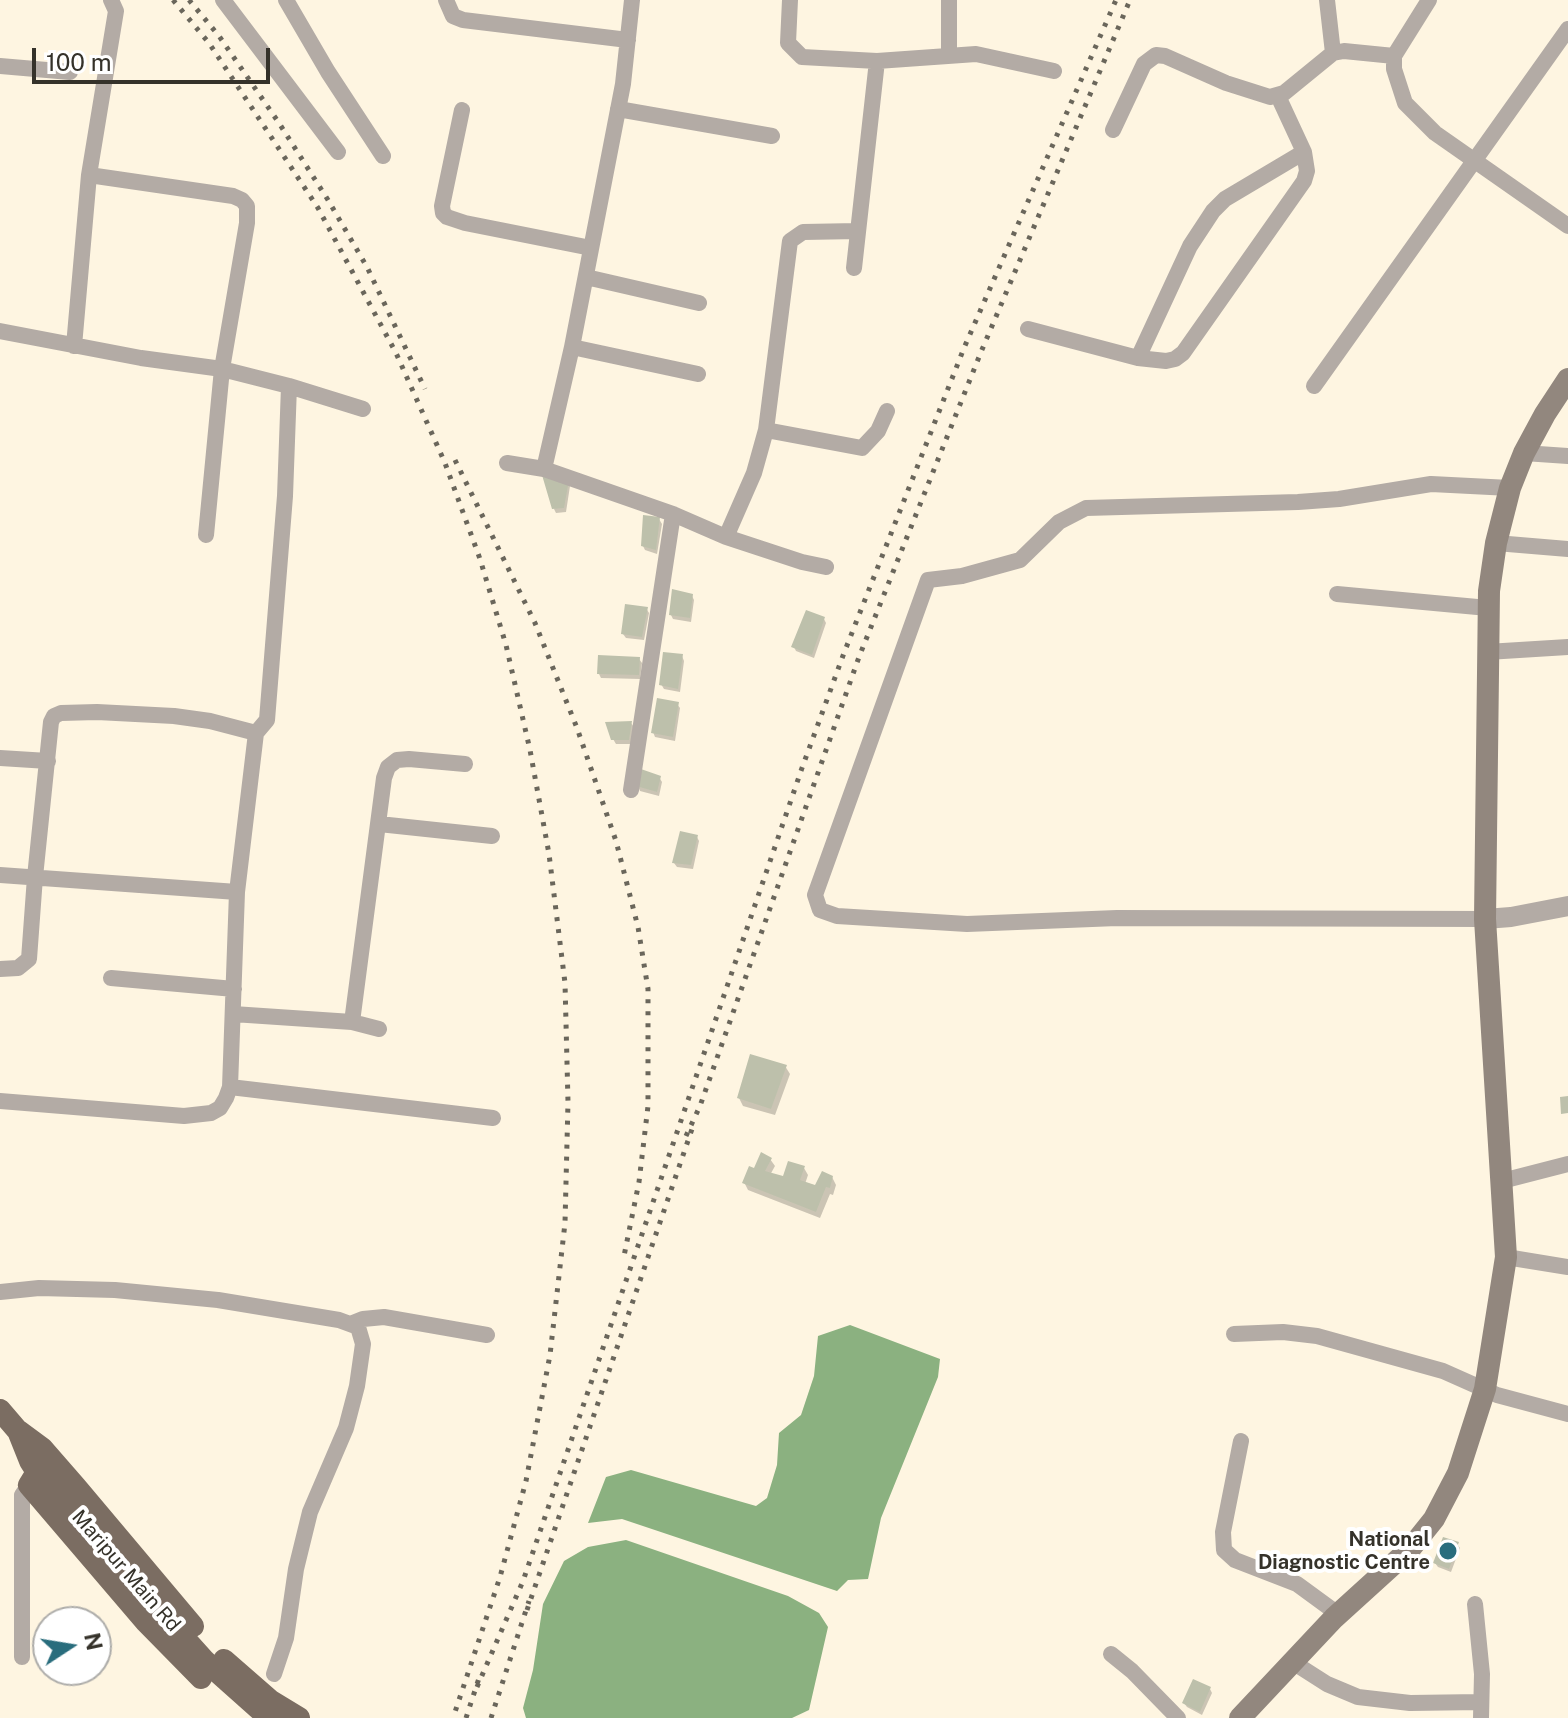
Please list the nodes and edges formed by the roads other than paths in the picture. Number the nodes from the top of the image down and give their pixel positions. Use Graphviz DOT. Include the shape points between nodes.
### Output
graph roads {
  1 [pos="111,0"];
  2 [pos="223,0"];
  3 [pos="286,0"];
  4 [pos="446,0"];
  5 [pos="632,0"];
  6 [pos="790,0"];
  7 [pos="949,0"];
  8 [pos="1327,0"];
  9 [pos="1429,0"];
  10 [pos="1568,29"];
  11 [pos="628,40"];
  12 [pos="1333,53"];
  13 [pos="949,55"];
  14 [pos="1394,56"];
  15 [pos="877,61"];
  16 [pos="0,66"];
  17 [pos="1054,71"];
  18 [pos="70,72"];
  19 [pos="1278,96"];
  20 [pos="618,109"];
  21 [pos="462,110"];
  22 [pos="1113,130"];
  23 [pos="772,136"];
  24 [pos="338,152"];
  25 [pos="1304,152"];
  26 [pos="383,156"];
  27 [pos="1475,161"];
  28 [pos="89,175"];
  29 [pos="1568,226"];
  30 [pos="858,231"];
  31 [pos="591,248"];
  32 [pos="854,268"];
  33 [pos="586,277"];
  34 [pos="699,303"];
  35 [pos="1028,329"];
  36 [pos="0,331"];
  37 [pos="74,346"];
  38 [pos="572,347"];
  39 [pos="1138,358"];
  40 [pos="222,369"];
  41 [pos="698,374"];
  42 [pos="1568,379"];
  43 [pos="289,386"];
  44 [pos="1314,386"];
  45 [pos="363,409"];
  46 [pos="887,411"];
  47 [pos="766,430"];
  48 [pos="1524,453"];
  49 [pos="1568,456"];
  50 [pos="507,463"];
  51 [pos="544,469"];
  52 [pos="1510,488"];
  53 [pos="673,514"];
  54 [pos="206,535"];
  55 [pos="726,537"];
  56 [pos="1496,543"];
  57 [pos="1568,549"];
  58 [pos="826,567"];
  59 [pos="1337,594"];
  60 [pos="1488,608"];
  61 [pos="1568,647"];
  62 [pos="1487,652"];
  63 [pos="256,733"];
  64 [pos="0,758"];
  65 [pos="48,761"];
  66 [pos="465,764"];
  67 [pos="631,790"];
  68 [pos="379,824"];
  69 [pos="492,836"];
  70 [pos="0,875"];
  71 [pos="35,877"];
  72 [pos="237,892"];
  73 [pos="1568,906"];
  74 [pos="1485,919"];
  75 [pos="0,969"];
  76 [pos="111,978"];
  77 [pos="234,989"];
  78 [pos="233,1014"];
  79 [pos="352,1022"];
  80 [pos="379,1029"];
  81 [pos="230,1087"];
  82 [pos="0,1101"];
  83 [pos="493,1118"];
  84 [pos="1568,1164"];
  85 [pos="1502,1181"];
  86 [pos="1506,1257"];
  87 [pos="1568,1267"];
  88 [pos="0,1292"];
  89 [pos="353,1323"];
  90 [pos="1234,1334"];
  91 [pos="487,1335"];
  92 [pos="1485,1389"];
  93 [pos="0,1410"];
  94 [pos="1568,1414"];
  95 [pos="18,1431"];
  96 [pos="1241,1441"];
  97 [pos="33,1478"];
  98 [pos="69,1492"];
  99 [pos="1475,1604"];
  100 [pos="1338,1614"];
  101 [pos="1111,1654"];
  102 [pos="22,1657"];
  103 [pos="1291,1661"];
  104 [pos="274,1674"];
  105 [pos="1480,1710"];
  106 [pos="1245,1715"];
  107 [pos="247,1718"];
  108 [pos="269,1718"];
  109 [pos="299,1718"];
  110 [pos="1178,1718"];
  1 -- 28 [label="street" via="116,11"];
  2 -- 24 [label="street"];
  3 -- 26 [label="street"];
  4 -- 11 [label="street" via="453,16 463,20"];
  5 -- 11 [label="street"];
  6 -- 15 [label="street" via="788,43 794,52 819,59"];
  7 -- 13 [label="street"];
  8 -- 12 [label="street"];
  9 -- 14 [label="street"];
  10 -- 27 [label="street"];
  11 -- 20 [label="street"];
  12 -- 14 [label="street"];
  12 -- 19 [label="street"];
  13 -- 15 [label="street"];
  13 -- 17 [label="street" via="976,54"];
  14 -- 27 [label="street" via="1405,103"];
  15 -- 30 [label="street"];
  16 -- 18 [label="street"];
  19 -- 22 [label="street" via="1261,96 1156,55 1144,64"];
  19 -- 25 [label="street"];
  20 -- 23 [label="street"];
  20 -- 31 [label="street"];
  21 -- 31 [label="street" via="443,213 465,223"];
  25 -- 39 [label="street" via="1213,211 1190,246"];
  25 -- 39 [label="street" via="1307,171 1297,193 1190,346 1175,359"];
  27 -- 29 [label="street"];
  27 -- 44 [label="street"];
  28 -- 37 [label="street"];
  28 -- 40 [label="street" via="233,196 247,206"];
  30 -- 32 [label="street"];
  30 -- 47 [label="street" via="803,232 790,241"];
  31 -- 33 [label="street"];
  33 -- 34 [label="street"];
  33 -- 38 [label="street"];
  35 -- 39 [label="street"];
  36 -- 37 [label="street"];
  37 -- 40 [label="street"];
  38 -- 41 [label="street"];
  38 -- 51 [label="street"];
  40 -- 43 [label="street"];
  40 -- 54 [label="street"];
  42 -- 48 [label="main road"];
  43 -- 45 [label="street"];
  43 -- 63 [label="street" via="267,720"];
  46 -- 47 [label="street" via="862,448"];
  47 -- 55 [label="street"];
  48 -- 49 [label="street"];
  48 -- 52 [label="main road"];
  50 -- 51 [label="street"];
  51 -- 53 [label="street"];
  52 -- 56 [label="main road"];
  52 -- 74 [label="street" via="1431,484 1298,502 1086,508 1059,522 1020,560 928,580 815,895 827,914 953,923"];
  53 -- 55 [label="street"];
  53 -- 67 [label="street"];
  55 -- 58 [label="street"];
  56 -- 57 [label="street"];
  56 -- 60 [label="main road"];
  59 -- 60 [label="street"];
  60 -- 62 [label="main road"];
  61 -- 62 [label="street"];
  62 -- 74 [label="main road"];
  63 -- 65 [label="street" via="193,718 61,713 51,722"];
  63 -- 72 [label="street"];
  64 -- 65 [label="street"];
  65 -- 71 [label="street"];
  66 -- 68 [label="street" via="397,760 384,778"];
  68 -- 69 [label="street"];
  68 -- 79 [label="street"];
  70 -- 71 [label="street"];
  71 -- 72 [label="street"];
  71 -- 75 [label="street" via="29,959 18,968"];
  72 -- 77 [label="street"];
  73 -- 74 [label="street"];
  74 -- 85 [label="main road"];
  76 -- 77 [label="street"];
  77 -- 78 [label="street"];
  78 -- 79 [label="street"];
  78 -- 81 [label="street"];
  79 -- 80 [label="street"];
  81 -- 82 [label="street" via="220,1108 201,1115"];
  81 -- 83 [label="street"];
  84 -- 85 [label="street"];
  85 -- 86 [label="main road"];
  86 -- 87 [label="street"];
  86 -- 92 [label="main road"];
  88 -- 89 [label="street" via="115,1290 218,1300"];
  89 -- 91 [label="street" via="384,1317"];
  89 -- 104 [label="street" via="363,1344 357,1386 346,1428 310,1512"];
  90 -- 92 [label="street" via="1317,1336 1443,1371"];
  92 -- 94 [label="street"];
  92 -- 100 [label="main road" via="1458,1473 1434,1519 1410,1549"];
  93 -- 95 [label="main road, Maripur Main Rd"];
  95 -- 97 [label="main road, Maripur Main Rd"];
  95 -- 98 [label="main road" via="42,1448"];
  96 -- 100 [label="street" via="1224,1550 1235,1560 1297,1584"];
  97 -- 98 [label="main road, Maripur Main Rd"];
  97 -- 102 [label="street" via="22,1495"];
  97 -- 107 [label="main road" via="146,1622"];
  98 -- 108 [label="main road, Maripur Main Rd" via="205,1661"];
  98 -- 109 [label="main road" via="214,1651"];
  99 -- 105 [label="street"];
  100 -- 103 [label="main road"];
  101 -- 110 [label="street"];
  103 -- 105 [label="street" via="1358,1697"];
  103 -- 106 [label="main road"];
}
